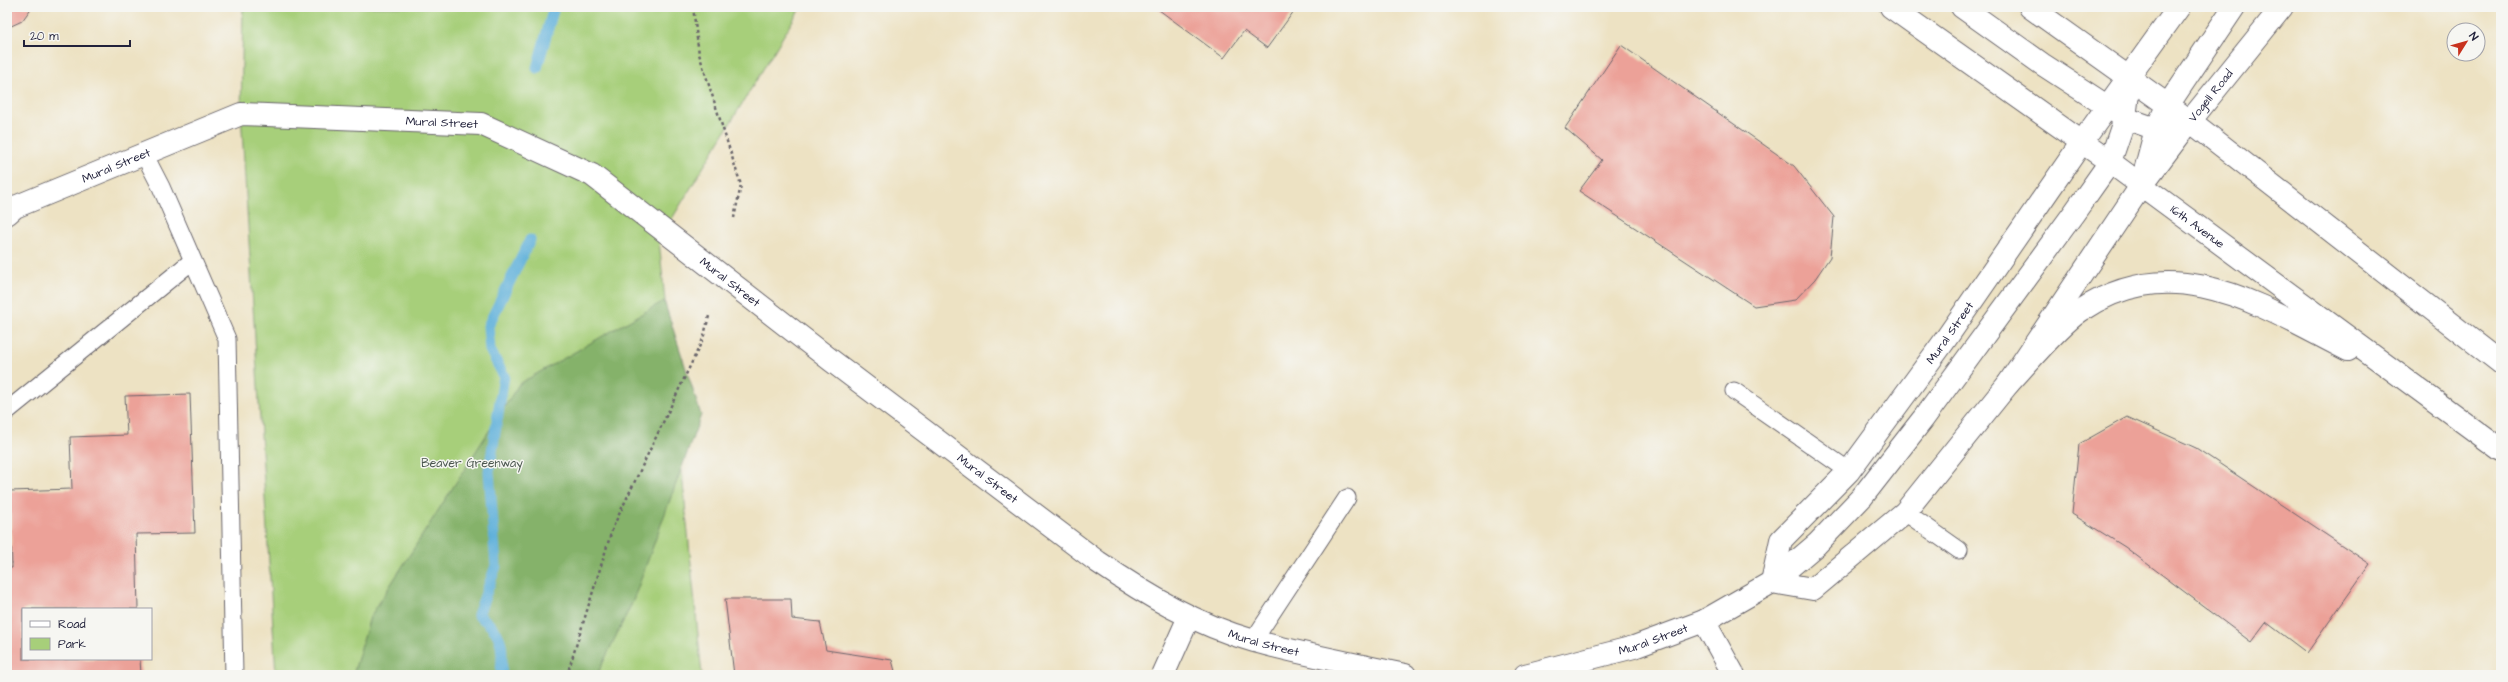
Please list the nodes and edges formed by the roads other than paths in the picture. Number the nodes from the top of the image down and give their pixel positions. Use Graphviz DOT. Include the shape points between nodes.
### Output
graph roads {
  1 [pos="1891,7"];
  2 [pos="1962,7"];
  3 [pos="2030,7"];
  4 [pos="2180,7"];
  5 [pos="2234,7"];
  6 [pos="2282,7"];
  7 [pos="2130,77"];
  8 [pos="2168,105"];
  9 [pos="2116,114"];
  10 [pos="2190,121"];
  11 [pos="2156,129"];
  12 [pos="2082,142"];
  13 [pos="144,154"];
  14 [pos="2110,162"];
  15 [pos="2141,186"];
  16 [pos="7,214"];
  17 [pos="192,261"];
  18 [pos="2501,363"];
  19 [pos="2401,376"];
  20 [pos="2008,384"];
  21 [pos="1734,391"];
  22 [pos="7,411"];
  23 [pos="2501,450"];
  24 [pos="1849,472"];
  25 [pos="1347,498"];
  26 [pos="1905,512"];
  27 [pos="1958,550"];
  28 [pos="1772,582"];
  29 [pos="1190,617"];
  30 [pos="1704,622"];
  31 [pos="1253,641"];
  32 [pos="234,675"];
  33 [pos="1163,675"];
  34 [pos="1405,675"];
  35 [pos="1525,675"];
  36 [pos="1734,675"];
  1 -- 12 [label="street, 16th Avenue"];
  2 -- 9 [label="street"];
  3 -- 7 [label="street"];
  4 -- 7 [label="street"];
  5 -- 8 [label="street"];
  6 -- 10 [label="street, Vogell Road"];
  7 -- 8 [label="street"];
  7 -- 9 [label="street"];
  8 -- 10 [label="street"];
  8 -- 11 [label="street"];
  9 -- 11 [label="street"];
  9 -- 12 [label="street, Mural Street"];
  9 -- 14 [label="street"];
  10 -- 11 [label="street"];
  10 -- 15 [label="street, Vogell Road"];
  10 -- 18 [label="street"];
  11 -- 15 [label="street"];
  12 -- 14 [label="street, 16th Avenue"];
  12 -- 24 [label="street, Mural Street" via="1943,343"];
  13 -- 16 [label="street, Mural Street" via="15,207"];
  13 -- 17 [label="lane"];
  13 -- 29 [label="street, Mural Street" via="240,114 481,124 592,175 1098,562 1143,593"];
  14 -- 15 [label="street, 16th Avenue"];
  14 -- 28 [label="street" via="1942,394 1862,497 1817,544"];
  15 -- 19 [label="street, 16th Avenue"];
  15 -- 20 [label="street"];
  17 -- 22 [label="lane"];
  17 -- 32 [label="lane" via="227,339"];
  19 -- 20 [label="street" via="2249,301 2211,287 2184,282 2157,282 2130,287 2080,311"];
  19 -- 23 [label="street, 16th Avenue"];
  20 -- 26 [label="street"];
  21 -- 24 [label="lane"];
  24 -- 28 [label="street, Mural Street" via="1781,540"];
  25 -- 31 [label="lane"];
  26 -- 27 [label="lane"];
  26 -- 28 [label="street" via="1813,589"];
  28 -- 30 [label="street, Mural Street"];
  29 -- 31 [label="street, Mural Street"];
  29 -- 33 [label="street"];
  30 -- 35 [label="street, Mural Street" via="1634,647"];
  30 -- 36 [label="street"];
  31 -- 34 [label="street, Mural Street"];
}
